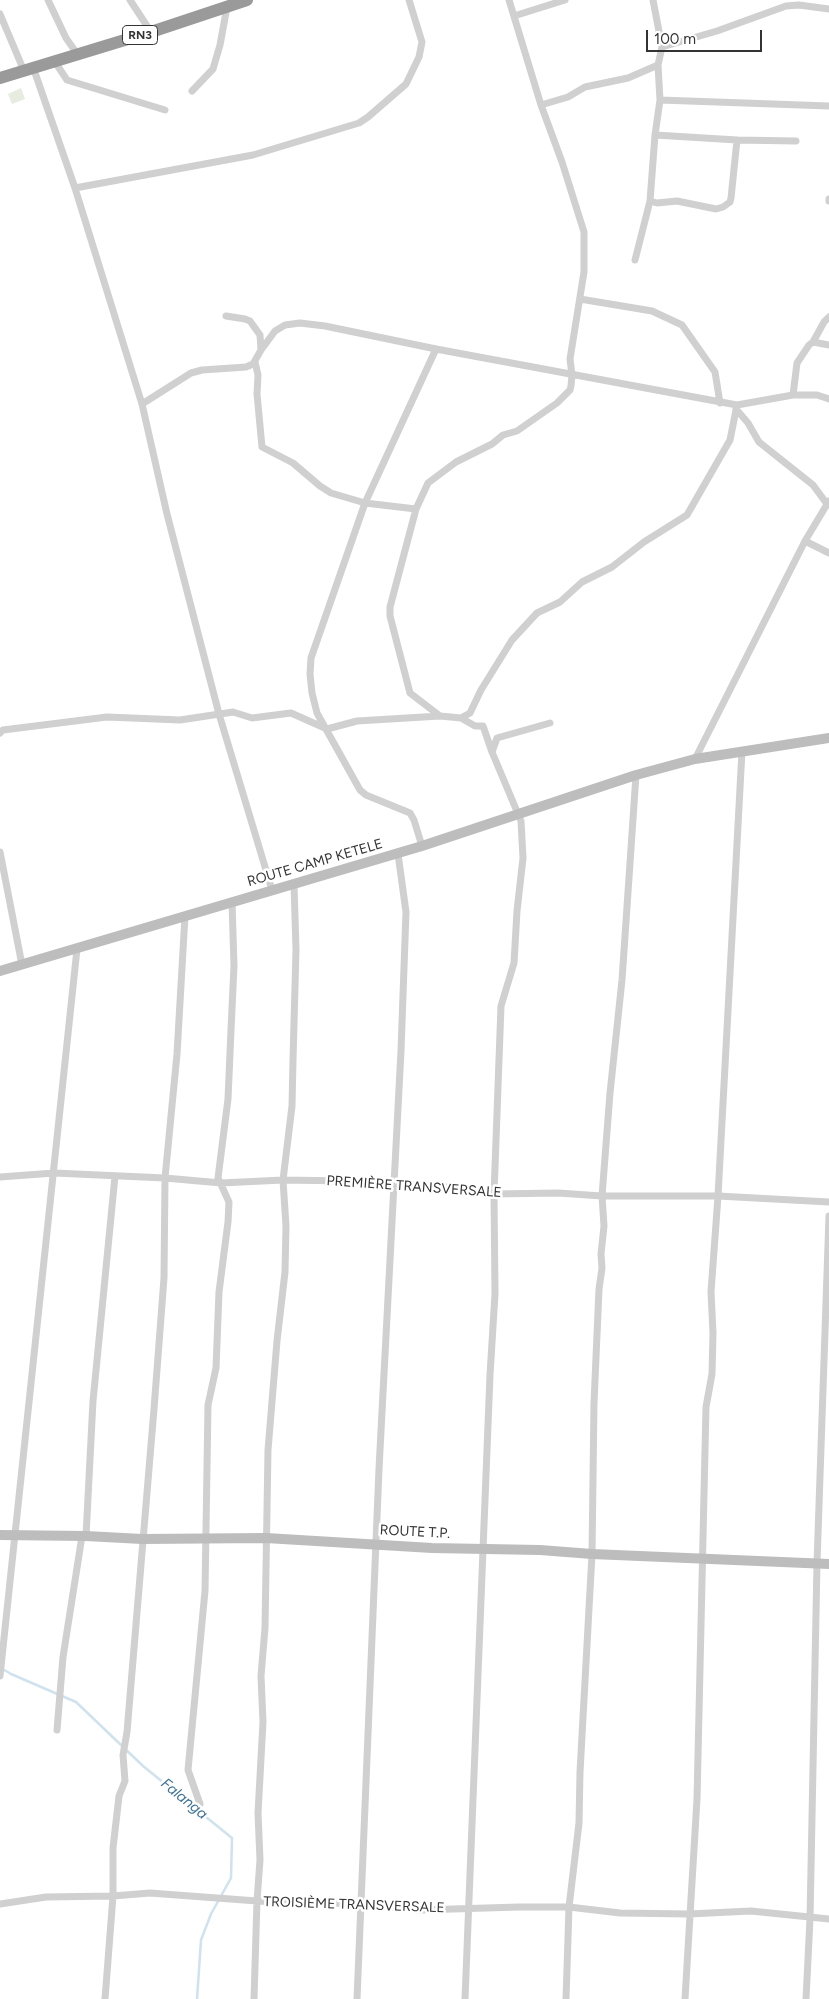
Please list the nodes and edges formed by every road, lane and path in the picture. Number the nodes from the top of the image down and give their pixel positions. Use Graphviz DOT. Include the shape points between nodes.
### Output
graph roads {
  1 [pos="48,0"];
  2 [pos="130,0"];
  3 [pos="247,0"];
  4 [pos="409,0"];
  5 [pos="509,0"];
  6 [pos="565,0"];
  7 [pos="653,0"];
  8 [pos="829,9"];
  9 [pos="222,12"];
  10 [pos="0,14"];
  11 [pos="514,16"];
  12 [pos="151,32"];
  13 [pos="662,47"];
  14 [pos="78,54"];
  15 [pos="55,62"];
  16 [pos="658,65"];
  17 [pos="28,69"];
  18 [pos="0,78"];
  19 [pos="192,91"];
  20 [pos="660,100"];
  21 [pos="541,105"];
  22 [pos="829,106"];
  23 [pos="164,110"];
  24 [pos="654,135"];
  25 [pos="737,140"];
  26 [pos="796,141"];
  27 [pos="75,188"];
  28 [pos="650,200"];
  29 [pos="635,260"];
  30 [pos="580,299"];
  31 [pos="226,316"];
  32 [pos="829,317"];
  33 [pos="813,342"];
  34 [pos="829,344"];
  35 [pos="436,349"];
  36 [pos="261,350"];
  37 [pos="255,362"];
  38 [pos="572,375"];
  39 [pos="794,395"];
  40 [pos="829,399"];
  41 [pos="720,403"];
  42 [pos="142,404"];
  43 [pos="736,407"];
  44 [pos="365,503"];
  45 [pos="828,503"];
  46 [pos="416,509"];
  47 [pos="805,541"];
  48 [pos="829,553"];
  49 [pos="219,714"];
  50 [pos="440,716"];
  51 [pos="461,718"];
  52 [pos="550,723"];
  53 [pos="327,729"];
  54 [pos="0,733"];
  55 [pos="829,738"];
  56 [pos="742,751"];
  57 [pos="492,752"];
  58 [pos="695,759"];
  59 [pos="636,775"];
  60 [pos="519,814"];
  61 [pos="422,846"];
  62 [pos="0,852"];
  63 [pos="398,854"];
  64 [pos="294,884"];
  65 [pos="272,890"];
  66 [pos="232,902"];
  67 [pos="185,916"];
  68 [pos="78,949"];
  69 [pos="22,964"];
  70 [pos="0,971"];
  71 [pos="54,1174"];
  72 [pos="115,1176"];
  73 [pos="0,1177"];
  74 [pos="165,1178"];
  75 [pos="283,1180"];
  76 [pos="221,1183"];
  77 [pos="395,1184"];
  78 [pos="494,1194"];
  79 [pos="602,1196"];
  80 [pos="718,1196"];
  81 [pos="829,1202"];
  82 [pos="829,1216"];
  83 [pos="0,1535"];
  84 [pos="15,1535"];
  85 [pos="84,1536"];
  86 [pos="205,1538"];
  87 [pos="266,1538"];
  88 [pos="142,1539"];
  89 [pos="377,1544"];
  90 [pos="484,1549"];
  91 [pos="592,1554"];
  92 [pos="703,1559"];
  93 [pos="817,1563"];
  94 [pos="829,1564"];
  95 [pos="0,1676"];
  96 [pos="57,1730"];
  97 [pos="200,1804"];
  98 [pos="113,1896"];
  99 [pos="257,1901"];
  100 [pos="0,1904"];
  101 [pos="360,1904"];
  102 [pos="569,1907"];
  103 [pos="467,1908"];
  104 [pos="689,1914"];
  105 [pos="810,1919"];
  106 [pos="829,1919"];
  107 [pos="105,1999"];
  108 [pos="254,1999"];
  109 [pos="357,1999"];
  110 [pos="465,1999"];
  111 [pos="566,1999"];
  112 [pos="685,1999"];
  113 [pos="806,1999"];
  1 -- 14 [label="street" via="66,38"];
  2 -- 12 [label="street"];
  3 -- 9 [label="highway, RN3"];
  4 -- 27 [label="street" via="422,42 419,57 406,84 359,123 252,155"];
  5 -- 11 [label="street"];
  6 -- 11 [label="street"];
  7 -- 13 [label="street"];
  8 -- 13 [label="street" via="786,6"];
  9 -- 12 [label="highway, RN3"];
  9 -- 19 [label="street" via="213,69"];
  10 -- 17 [label="street"];
  11 -- 21 [label="street"];
  12 -- 14 [label="highway, RN3"];
  13 -- 16 [label="street"];
  14 -- 15 [label="highway, RN3"];
  15 -- 17 [label="highway, RN3"];
  15 -- 23 [label="street" via="67,80"];
  16 -- 20 [label="street"];
  16 -- 21 [label="street" via="628,78 585,87 568,97"];
  17 -- 18 [label="highway, RN3"];
  17 -- 27 [label="street"];
  20 -- 22 [label="street"];
  20 -- 24 [label="street"];
  21 -- 30 [label="street" via="584,232"];
  24 -- 25 [label="street"];
  24 -- 28 [label="street"];
  25 -- 26 [label="street"];
  25 -- 28 [label="street" via="731,198 723,207 716,209 677,201 658,203"];
  27 -- 42 [label="street"];
  28 -- 29 [label="street"];
  30 -- 38 [label="street" via="570,359"];
  30 -- 41 [label="street" via="652,311 682,325 715,372"];
  31 -- 36 [label="street" via="250,322 260,335"];
  32 -- 33 [label="street"];
  33 -- 34 [label="street"];
  33 -- 39 [label="street" via="798,363"];
  35 -- 36 [label="street" via="300,323 285,325"];
  35 -- 38 [label="street"];
  35 -- 44 [label="street"];
  36 -- 37 [label="street"];
  37 -- 42 [label="street" via="246,367 191,373"];
  37 -- 44 [label="street" via="262,447 294,463 331,493"];
  38 -- 41 [label="street"];
  38 -- 46 [label="street" via="570,390 557,403 517,431 503,435 432,478"];
  39 -- 40 [label="street"];
  39 -- 43 [label="street"];
  41 -- 43 [label="street"];
  42 -- 49 [label="street"];
  43 -- 45 [label="street" via="759,442 814,485"];
  43 -- 51 [label="street" via="730,440 687,514 612,567 582,582 560,602 537,613 512,640 470,713"];
  44 -- 46 [label="street"];
  44 -- 53 [label="street" via="311,658 312,693 317,712"];
  45 -- 47 [label="street"];
  46 -- 50 [label="street" via="390,616 410,693"];
  47 -- 48 [label="street"];
  47 -- 58 [label="street"];
  49 -- 53 [label="street" via="233,712 252,718 288,713"];
  49 -- 54 [label="street" via="180,720 107,717 3,730"];
  49 -- 65 [label="street"];
  50 -- 51 [label="street"];
  50 -- 53 [label="street" via="357,722"];
  51 -- 57 [label="street" via="475,726 483,726"];
  52 -- 57 [label="street" via="497,738"];
  53 -- 61 [label="street" via="360,790 410,813"];
  55 -- 56 [label="street, ROUTE CAMP KETELE"];
  56 -- 58 [label="street, ROUTE CAMP KETELE"];
  56 -- 80 [label="street"];
  57 -- 60 [label="street"];
  58 -- 59 [label="street, ROUTE CAMP KETELE"];
  59 -- 60 [label="street, ROUTE CAMP KETELE"];
  59 -- 79 [label="street" via="622,980"];
  60 -- 61 [label="street, ROUTE CAMP KETELE"];
  60 -- 78 [label="street" via="523,858 514,963 501,1006"];
  61 -- 63 [label="street, ROUTE CAMP KETELE"];
  62 -- 69 [label="street"];
  63 -- 64 [label="street, ROUTE CAMP KETELE"];
  63 -- 77 [label="street" via="406,912"];
  64 -- 65 [label="street, ROUTE CAMP KETELE"];
  64 -- 75 [label="street" via="296,950 292,1106"];
  65 -- 66 [label="street, ROUTE CAMP KETELE"];
  66 -- 67 [label="street, ROUTE CAMP KETELE"];
  66 -- 76 [label="street" via="234,966 228,1099 218,1178"];
  67 -- 68 [label="street, ROUTE CAMP KETELE"];
  67 -- 74 [label="street" via="177,1054"];
  68 -- 69 [label="street, ROUTE CAMP KETELE"];
  68 -- 71 [label="street"];
  69 -- 70 [label="street, ROUTE CAMP KETELE"];
  71 -- 72 [label="street, PREMIÈRE TRANSVERSALE"];
  71 -- 73 [label="street, PREMIÈRE TRANSVERSALE"];
  71 -- 84 [label="street"];
  72 -- 74 [label="street, PREMIÈRE TRANSVERSALE"];
  72 -- 85 [label="street" via="93,1401"];
  74 -- 76 [label="street, PREMIÈRE TRANSVERSALE"];
  74 -- 88 [label="street" via="164,1278"];
  75 -- 76 [label="street, PREMIÈRE TRANSVERSALE"];
  75 -- 77 [label="street, PREMIÈRE TRANSVERSALE"];
  75 -- 87 [label="street" via="284,1272 268,1450"];
  76 -- 86 [label="street" via="229,1202 219,1292 216,1368 208,1405"];
  77 -- 78 [label="street, PREMIÈRE TRANSVERSALE"];
  77 -- 89 [label="street"];
  78 -- 79 [label="street, PREMIÈRE TRANSVERSALE"];
  78 -- 90 [label="street" via="495,1294"];
  79 -- 80 [label="street, PREMIÈRE TRANSVERSALE"];
  79 -- 91 [label="street" via="604,1226 594,1403"];
  80 -- 81 [label="street, PREMIÈRE TRANSVERSALE"];
  80 -- 92 [label="street" via="710,1292 712,1374 706,1407"];
  82 -- 93 [label="street"];
  83 -- 84 [label="street, ROUTE T.P."];
  84 -- 85 [label="street, ROUTE T.P."];
  84 -- 95 [label="street"];
  85 -- 88 [label="street, ROUTE T.P."];
  85 -- 96 [label="street" via="63,1657"];
  86 -- 87 [label="street, ROUTE T.P."];
  86 -- 88 [label="street, ROUTE T.P."];
  86 -- 97 [label="street" via="205,1591 188,1770"];
  87 -- 89 [label="street, ROUTE T.P."];
  87 -- 99 [label="street"];
  88 -- 98 [label="street" via="123,1755 125,1781 119,1796 113,1848"];
  89 -- 90 [label="street, ROUTE T.P."];
  89 -- 101 [label="street"];
  90 -- 91 [label="street, ROUTE T.P."];
  90 -- 103 [label="street"];
  91 -- 92 [label="street, ROUTE T.P."];
  91 -- 102 [label="street" via="579,1823"];
  92 -- 93 [label="street, ROUTE T.P."];
  92 -- 104 [label="street" via="697,1799"];
  93 -- 94 [label="street, ROUTE T.P."];
  93 -- 105 [label="street"];
  98 -- 99 [label="street, TROISIÈME TRANSVERSALE" via="150,1893"];
  98 -- 100 [label="street, TROISIÈME TRANSVERSALE" via="46,1897"];
  98 -- 107 [label="street"];
  99 -- 101 [label="street, TROISIÈME TRANSVERSALE"];
  99 -- 108 [label="street"];
  101 -- 103 [label="street, TROISIÈME TRANSVERSALE" via="420,1910"];
  101 -- 109 [label="street"];
  102 -- 103 [label="street, TROISIÈME TRANSVERSALE"];
  102 -- 104 [label="street, TROISIÈME TRANSVERSALE" via="620,1913"];
  102 -- 111 [label="street"];
  103 -- 110 [label="street"];
  104 -- 105 [label="street, TROISIÈME TRANSVERSALE" via="751,1911"];
  104 -- 112 [label="street"];
  105 -- 106 [label="street, TROISIÈME TRANSVERSALE"];
  105 -- 113 [label="street"];
}
